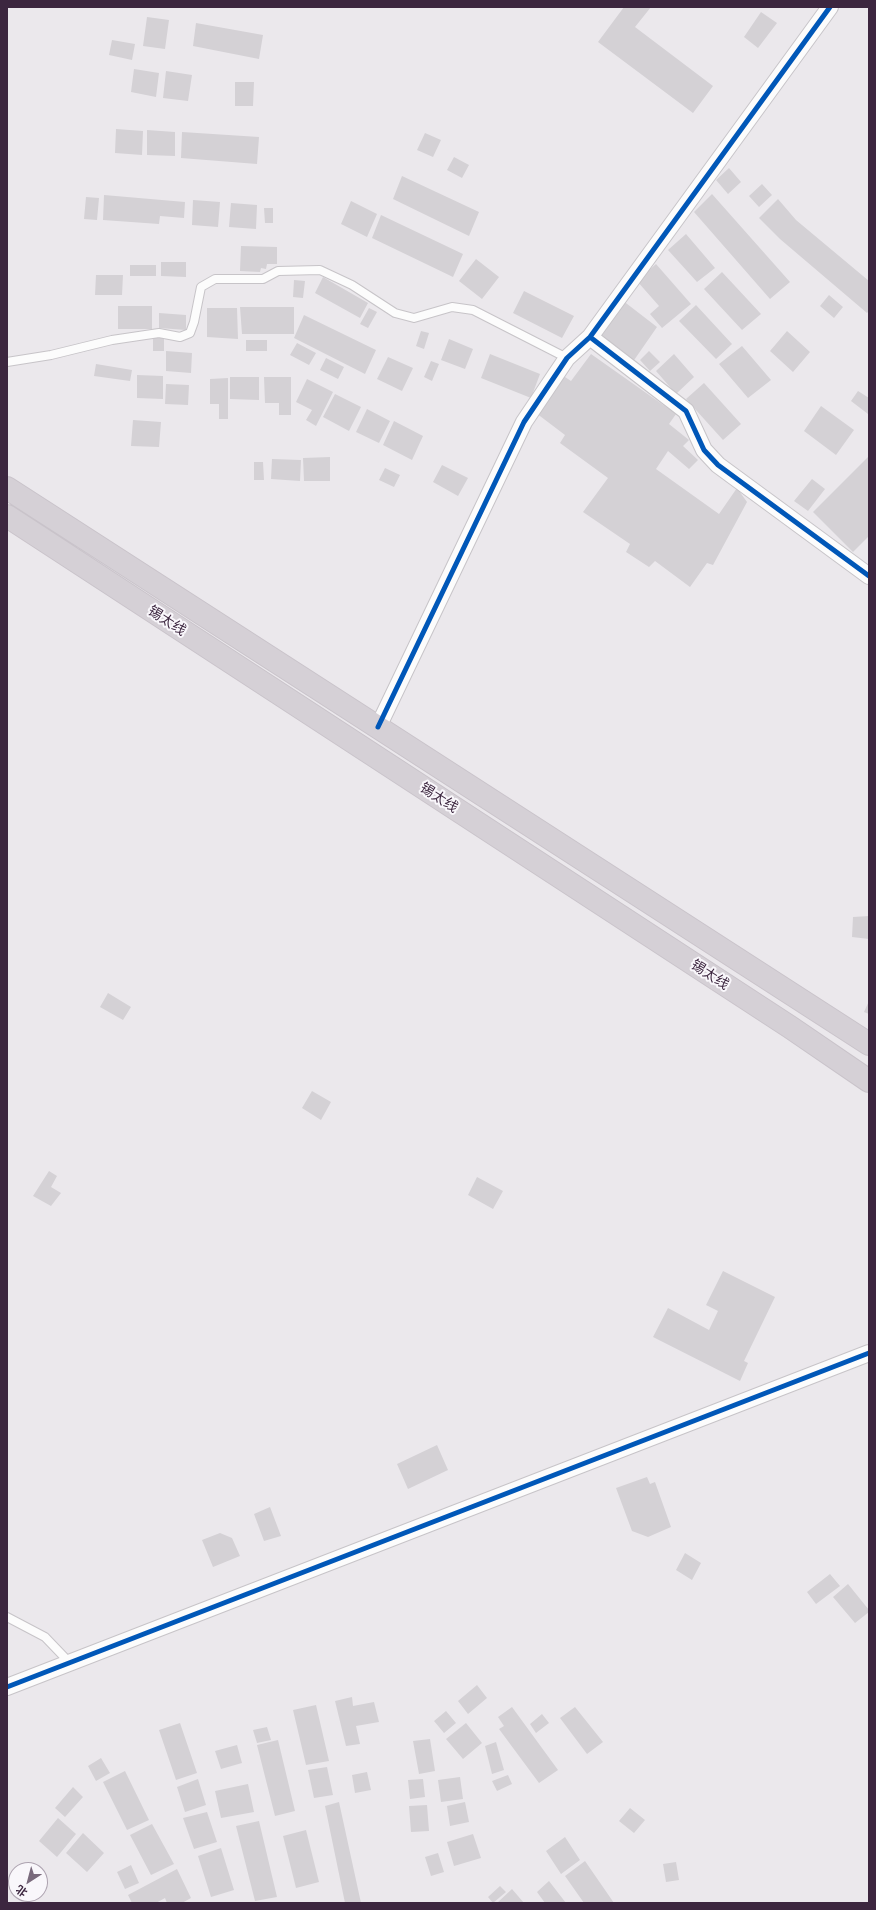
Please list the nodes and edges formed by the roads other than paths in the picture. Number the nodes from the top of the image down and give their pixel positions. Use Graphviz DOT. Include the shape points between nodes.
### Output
graph roads {
  1 [pos="830,7"];
  2 [pos="590,337"];
  3 [pos="567,358"];
  4 [pos="7,362"];
  5 [pos="7,488"];
  6 [pos="7,516"];
  7 [pos="869,576"];
  8 [pos="378,728"];
  9 [pos="869,1044"];
  10 [pos="869,1081"];
  11 [pos="869,1353"];
  12 [pos="7,1617"];
  13 [pos="69,1662"];
  14 [pos="7,1687"];
  1 -- 2 [label="street"];
  2 -- 3 [label="street"];
  2 -- 7 [label="street" via="686,411 704,450 718,465"];
  3 -- 4 [label="lane" via="473,310 452,307 414,318 395,313 352,285 320,270 278,270 264,279 215,279 201,287 190,334 180,337 151,334"];
  3 -- 8 [label="street" via="524,422"];
  5 -- 8 [label="main road, 锡太线"];
  6 -- 10 [label="main road, 锡太线"];
  8 -- 9 [label="main road, 锡太线"];
  11 -- 13 [label="street"];
  12 -- 13 [label="lane" via="45,1637"];
  13 -- 14 [label="street"];
}
